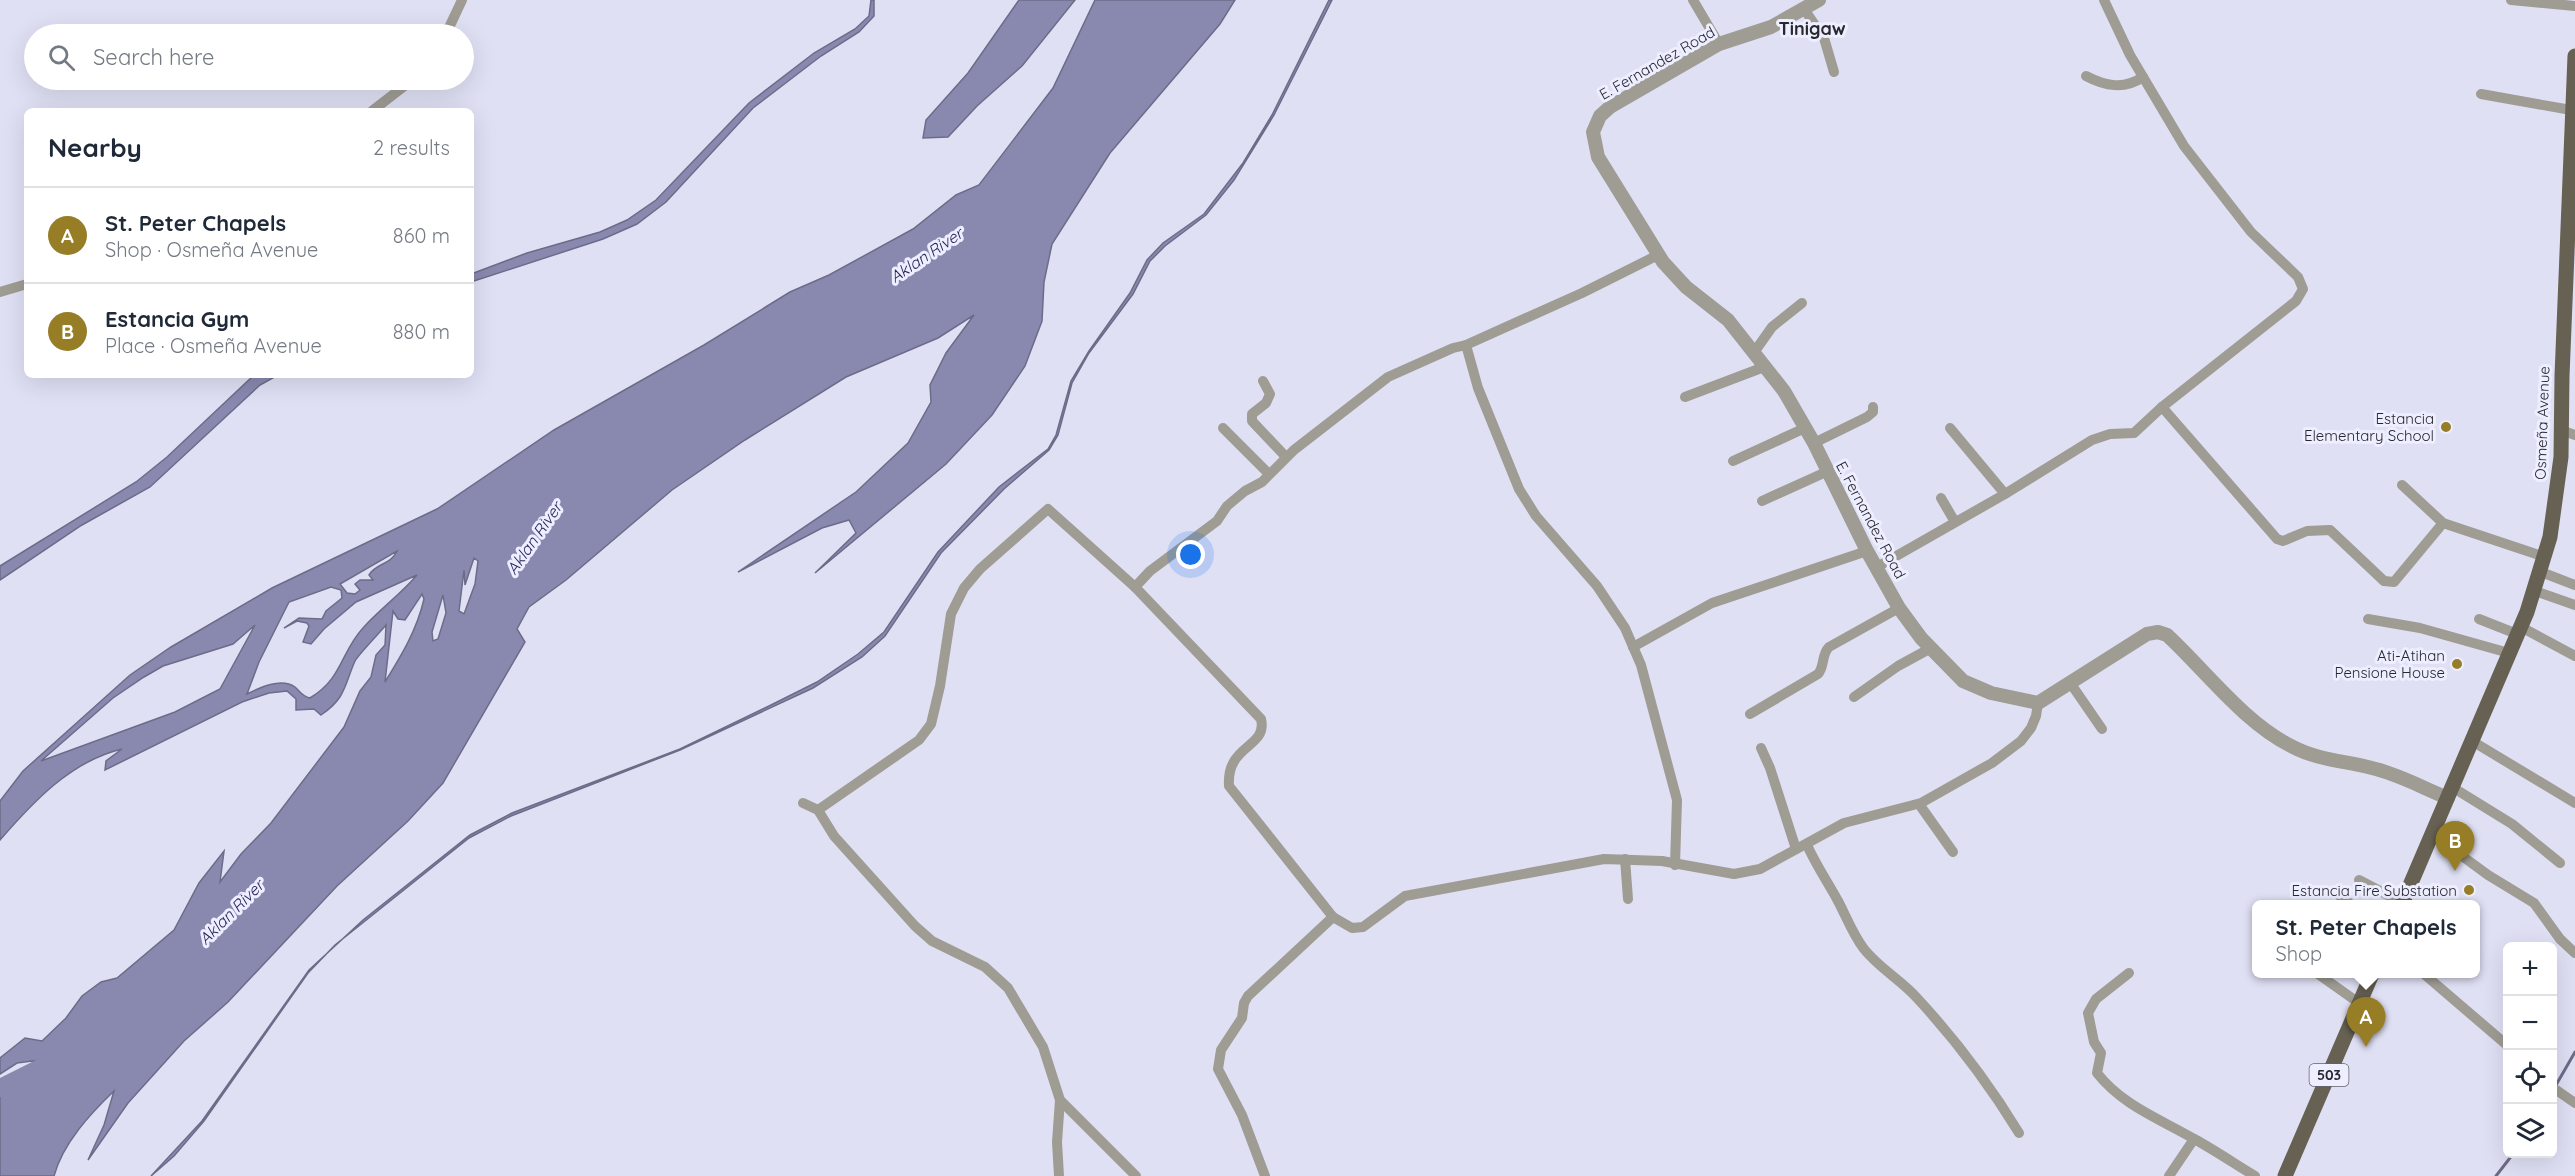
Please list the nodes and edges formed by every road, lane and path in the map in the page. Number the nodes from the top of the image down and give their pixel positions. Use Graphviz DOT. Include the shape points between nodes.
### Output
graph roads {
  1 [pos="462,0"];
  2 [pos="1693,0"];
  3 [pos="1819,0"];
  4 [pos="2104,0"];
  5 [pos="2511,0"];
  6 [pos="2575,6"];
  7 [pos="1804,9"];
  8 [pos="451,24"];
  9 [pos="1719,44"];
  10 [pos="2575,57"];
  11 [pos="1834,72"];
  12 [pos="2086,76"];
  13 [pos="2143,77"];
  14 [pos="399,90"];
  15 [pos="2481,94"];
  16 [pos="376,108"];
  17 [pos="2571,110"];
  18 [pos="1658,255"];
  19 [pos="24,285"];
  20 [pos="0,292"];
  21 [pos="1802,303"];
  22 [pos="2569,336"];
  23 [pos="1466,345"];
  24 [pos="1755,351"];
  25 [pos="1764,367"];
  26 [pos="1263,381"];
  27 [pos="1685,397"];
  28 [pos="1873,407"];
  29 [pos="2162,407"];
  30 [pos="1223,428"];
  31 [pos="1805,428"];
  32 [pos="1950,428"];
  33 [pos="2568,432"];
  34 [pos="1814,444"];
  35 [pos="1286,457"];
  36 [pos="1733,461"];
  37 [pos="1826,472"];
  38 [pos="1269,474"];
  39 [pos="2402,485"];
  40 [pos="2005,494"];
  41 [pos="1941,498"];
  42 [pos="1761,501"];
  43 [pos="1955,522"];
  44 [pos="2443,523"];
  45 [pos="1867,551"];
  46 [pos="2545,557"];
  47 [pos="1877,567"];
  48 [pos="2541,572"];
  49 [pos="2575,585"];
  50 [pos="1135,587"];
  51 [pos="2535,591"];
  52 [pos="2575,605"];
  53 [pos="1899,608"];
  54 [pos="2368,619"];
  55 [pos="2479,619"];
  56 [pos="2519,631"];
  57 [pos="1633,647"];
  58 [pos="1931,648"];
  59 [pos="2510,653"];
  60 [pos="2575,656"];
  61 [pos="2071,684"];
  62 [pos="1854,698"];
  63 [pos="2038,703"];
  64 [pos="1750,714"];
  65 [pos="2102,729"];
  66 [pos="2472,741"];
  67 [pos="1761,748"];
  68 [pos="2450,792"];
  69 [pos="803,803"];
  70 [pos="2575,803"];
  71 [pos="1919,804"];
  72 [pos="818,810"];
  73 [pos="2432,834"];
  74 [pos="1802,847"];
  75 [pos="1953,852"];
  76 [pos="1625,859"];
  77 [pos="2560,863"];
  78 [pos="1675,865"];
  79 [pos="2359,880"];
  80 [pos="2334,891"];
  81 [pos="1628,899"];
  82 [pos="2345,900"];
  83 [pos="2395,900"];
  84 [pos="2404,900"];
  85 [pos="1333,917"];
  86 [pos="2575,953"];
  87 [pos="2129,973"];
  88 [pos="2324,978"];
  89 [pos="2370,978"];
  90 [pos="2429,978"];
  91 [pos="2360,1003"];
  92 [pos="2503,1042"];
  93 [pos="2557,1090"];
  94 [pos="1060,1100"];
  95 [pos="2575,1103"];
  96 [pos="2019,1133"];
  97 [pos="2194,1139"];
  98 [pos="1059,1176"];
  99 [pos="1136,1176"];
  100 [pos="1265,1176"];
  101 [pos="2169,1176"];
  102 [pos="2255,1176"];
  103 [pos="2285,1176"];
  1 -- 8 [label="street"];
  2 -- 9 [label="street"];
  3 -- 7 [label="street, E. Fernandez Road"];
  4 -- 13 [label="street"];
  5 -- 6 [label="street"];
  7 -- 9 [label="street, E. Fernandez Road" via="1771,27"];
  7 -- 11 [label="street" via="1824,38"];
  9 -- 18 [label="street, E. Fernandez Road" via="1610,107 1599,116 1593,132 1598,157"];
  10 -- 17 [label="main road, Osmeña Avenue"];
  12 -- 13 [label="street" via="2110,86 2122,86"];
  13 -- 29 [label="street" via="2184,146 2251,232 2298,277 2303,289 2296,301"];
  14 -- 16 [label="street"];
  15 -- 17 [label="street"];
  17 -- 22 [label="main road, Osmeña Avenue"];
  18 -- 23 [label="street"];
  18 -- 24 [label="street, E. Fernandez Road" via="1686,287 1728,320"];
  19 -- 20 [label="street"];
  21 -- 24 [label="street" via="1772,327"];
  22 -- 33 [label="main road, Osmeña Avenue"];
  23 -- 35 [label="street" via="1389,377"];
  23 -- 57 [label="street" via="1478,388 1520,489 1536,516 1597,586"];
  24 -- 25 [label="street, E. Fernandez Road"];
  25 -- 27 [label="street"];
  25 -- 31 [label="street, E. Fernandez Road" via="1784,391"];
  26 -- 35 [label="street" via="1270,394 1266,404 1252,414 1252,421"];
  28 -- 34 [label="street" via="1868,417"];
  29 -- 40 [label="street" via="2134,433 2092,440"];
  29 -- 44 [label="street" via="2277,539 2330,530 2389,583 2394,582"];
  30 -- 38 [label="street"];
  31 -- 34 [label="street, E. Fernandez Road"];
  31 -- 36 [label="street"];
  32 -- 40 [label="street"];
  33 -- 46 [label="main road, Osmeña Avenue"];
  34 -- 37 [label="street, E. Fernandez Road"];
  35 -- 38 [label="street"];
  37 -- 42 [label="street"];
  37 -- 45 [label="street, E. Fernandez Road"];
  38 -- 50 [label="street"];
  39 -- 44 [label="street"];
  40 -- 43 [label="street"];
  41 -- 43 [label="street"];
  43 -- 47 [label="street"];
  44 -- 46 [label="street"];
  45 -- 47 [label="street, E. Fernandez Road"];
  45 -- 57 [label="street" via="1712,603"];
  46 -- 48 [label="main road, Osmeña Avenue"];
  47 -- 53 [label="street, E. Fernandez Road"];
  48 -- 49 [label="street"];
  48 -- 51 [label="main road, Osmeña Avenue"];
  50 -- 72 [label="street" via="1048,509 964,588 951,614 931,724 919,740"];
  50 -- 85 [label="street" via="1261,719 1260,736 1233,760 1228,770 1229,786"];
  51 -- 52 [label="street"];
  51 -- 56 [label="main road, Osmeña Avenue"];
  53 -- 58 [label="street, E. Fernandez Road"];
  53 -- 64 [label="street" via="1829,647 1818,674"];
  54 -- 59 [label="street" via="2420,628"];
  55 -- 56 [label="street"];
  56 -- 59 [label="main road, Osmeña Avenue"];
  56 -- 60 [label="street"];
  57 -- 78 [label="street" via="1677,800"];
  58 -- 62 [label="street"];
  58 -- 63 [label="street, E. Fernandez Road" via="1963,681 1990,693"];
  59 -- 66 [label="main road, Osmeña Avenue"];
  61 -- 63 [label="street"];
  61 -- 65 [label="street"];
  61 -- 68 [label="street" via="2147,634 2158,632 2167,635 2226,694 2291,746"];
  63 -- 71 [label="street" via="2036,716 2021,741 1992,764"];
  66 -- 68 [label="main road, Osmeña Avenue"];
  66 -- 70 [label="street"];
  67 -- 74 [label="street"];
  68 -- 73 [label="main road, Osmeña Avenue"];
  68 -- 77 [label="street" via="2512,824"];
  69 -- 72 [label="street"];
  71 -- 74 [label="street" via="1844,823"];
  71 -- 75 [label="street"];
  72 -- 94 [label="street" via="834,836 915,926 932,941 985,967 1008,988 1043,1047"];
  73 -- 84 [label="main road, Osmeña Avenue"];
  73 -- 86 [label="street" via="2534,903"];
  74 -- 78 [label="street" via="1746,873"];
  74 -- 96 [label="street" via="1863,947 1942,1026 1976,1067"];
  76 -- 78 [label="street"];
  76 -- 81 [label="street"];
  76 -- 85 [label="street" via="1578,862 1405,896 1363,927 1352,928"];
  79 -- 83 [label="street"];
  80 -- 82 [label="street"];
  85 -- 100 [label="street" via="1248,996 1242,1018 1218,1059 1218,1070 1242,1115"];
  87 -- 97 [label="street" via="2096,999 2088,1013 2094,1042 2101,1053 2097,1073 2109,1088 2140,1111"];
  88 -- 91 [label="street"];
  89 -- 91 [label="main road, 503"];
  90 -- 92 [label="street"];
  91 -- 103 [label="main road, 503"];
  93 -- 95 [label="street"];
  94 -- 98 [label="street"];
  94 -- 99 [label="street"];
  97 -- 101 [label="street"];
  97 -- 102 [label="street"];
}
